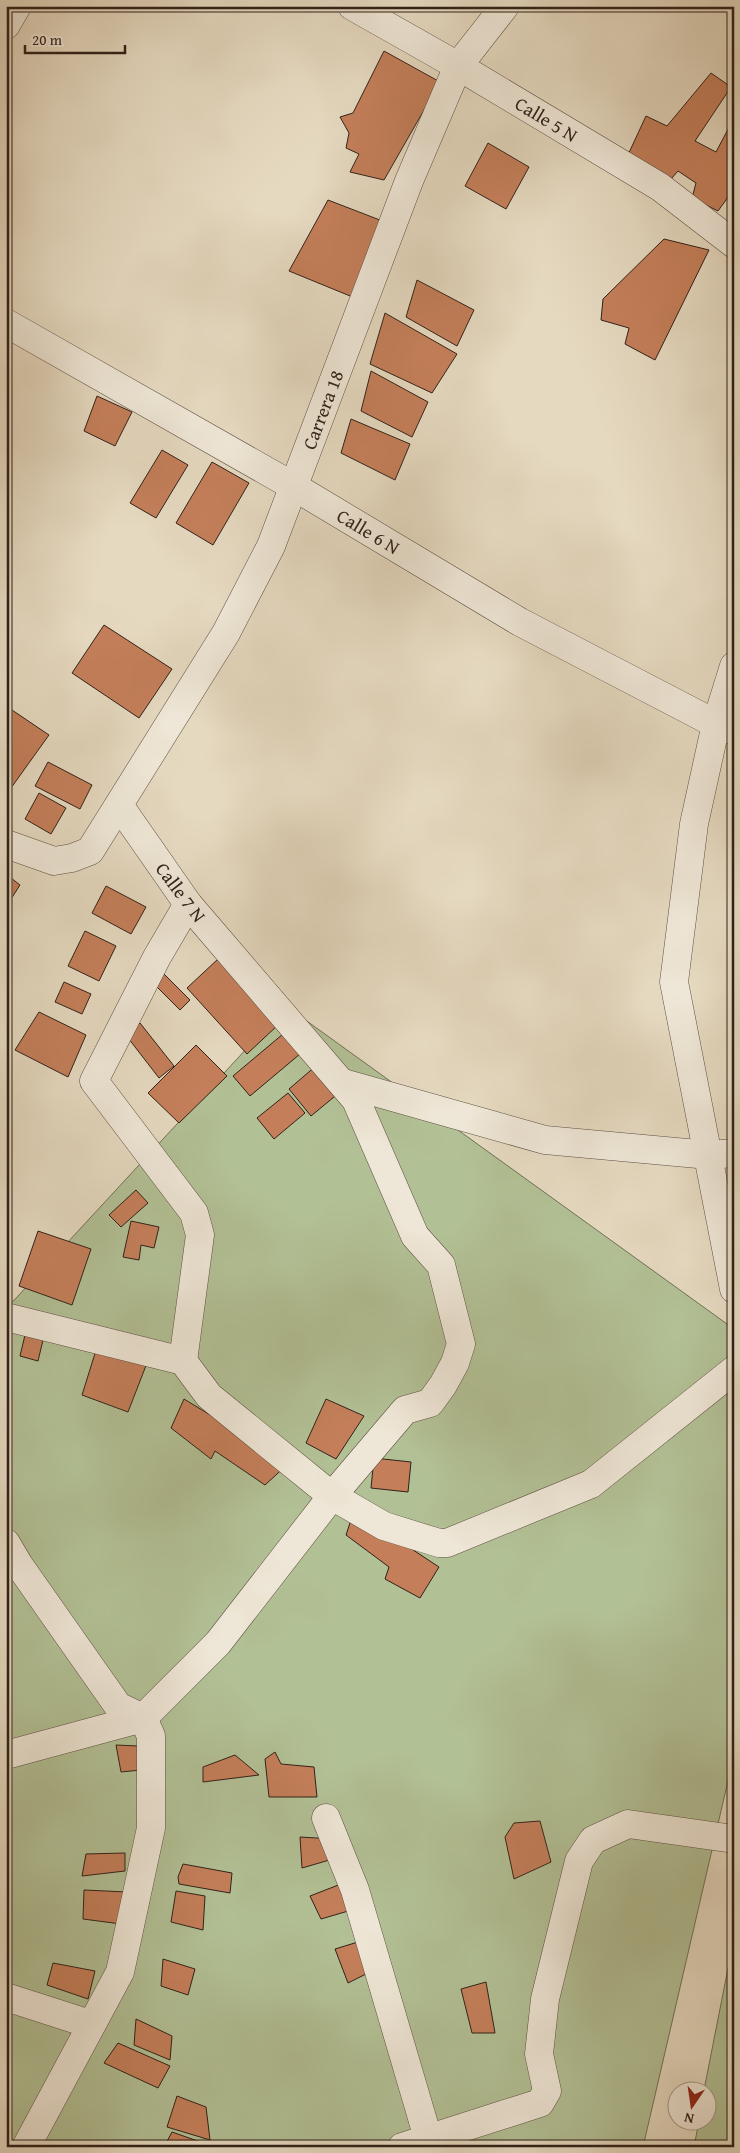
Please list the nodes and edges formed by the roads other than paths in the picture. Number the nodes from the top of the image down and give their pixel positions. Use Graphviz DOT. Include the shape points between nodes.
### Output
graph roads {
  1 [pos="17,6"];
  2 [pos="352,6"];
  3 [pos="505,6"];
  4 [pos="6,25"];
  5 [pos="458,66"];
  6 [pos="734,244"];
  7 [pos="6,323"];
  8 [pos="293,486"];
  9 [pos="734,666"];
  10 [pos="725,727"];
  11 [pos="119,805"];
  12 [pos="6,844"];
  13 [pos="188,904"];
  14 [pos="343,1083"];
  15 [pos="721,1154"];
  16 [pos="734,1289"];
  17 [pos="6,1317"];
  18 [pos="183,1361"];
  19 [pos="734,1370"];
  20 [pos="332,1496"];
  21 [pos="6,1543"];
  22 [pos="143,1718"];
  23 [pos="6,1754"];
  24 [pos="326,1818"];
  25 [pos="734,1839"];
  26 [pos="6,1997"];
  27 [pos="90,2024"];
  28 [pos="428,2138"];
  29 [pos="26,2147"];
  30 [pos="402,2147"];
  1 -- 4 [label="street"];
  2 -- 5 [label="street, Calle 5 N"];
  3 -- 5 [label="street, Carrera 18"];
  5 -- 6 [label="street, Calle 5 N" via="660,187"];
  5 -- 8 [label="street, Carrera 18" via="409,181"];
  7 -- 8 [label="street, Calle 6 N"];
  8 -- 10 [label="street, Calle 6 N" via="520,622"];
  8 -- 11 [label="street, Carrera 18" via="271,546 226,633"];
  9 -- 10 [label="street"];
  10 -- 15 [label="street" via="694,824 674,982"];
  11 -- 12 [label="street" via="90,851 72,858 54,861"];
  11 -- 13 [label="street, Calle 7 N"];
  13 -- 14 [label="street, Calle 7 N"];
  13 -- 18 [label="street" via="94,1080 194,1213 200,1235"];
  14 -- 15 [label="street" via="545,1140"];
  14 -- 20 [label="street, Calle 7 N" via="356,1100 415,1236 441,1265 461,1344 455,1363 430,1403 405,1410"];
  15 -- 16 [label="street"];
  17 -- 18 [label="street"];
  18 -- 20 [label="street" via="209,1396"];
  19 -- 20 [label="street" via="591,1484 447,1543 384,1526"];
  20 -- 22 [label="street, Calle 7 N" via="218,1643"];
  21 -- 22 [label="street" via="118,1706"];
  22 -- 23 [label="street"];
  22 -- 27 [label="street" via="151,1736 152,1828 120,1972"];
  24 -- 28 [label="street" via="355,1890"];
  25 -- 28 [label="street" via="628,1824 593,1840 579,1861 545,1999 539,2054 547,2091 544,2098"];
  26 -- 27 [label="street"];
  27 -- 29 [label="street"];
  28 -- 30 [label="street"];
}
